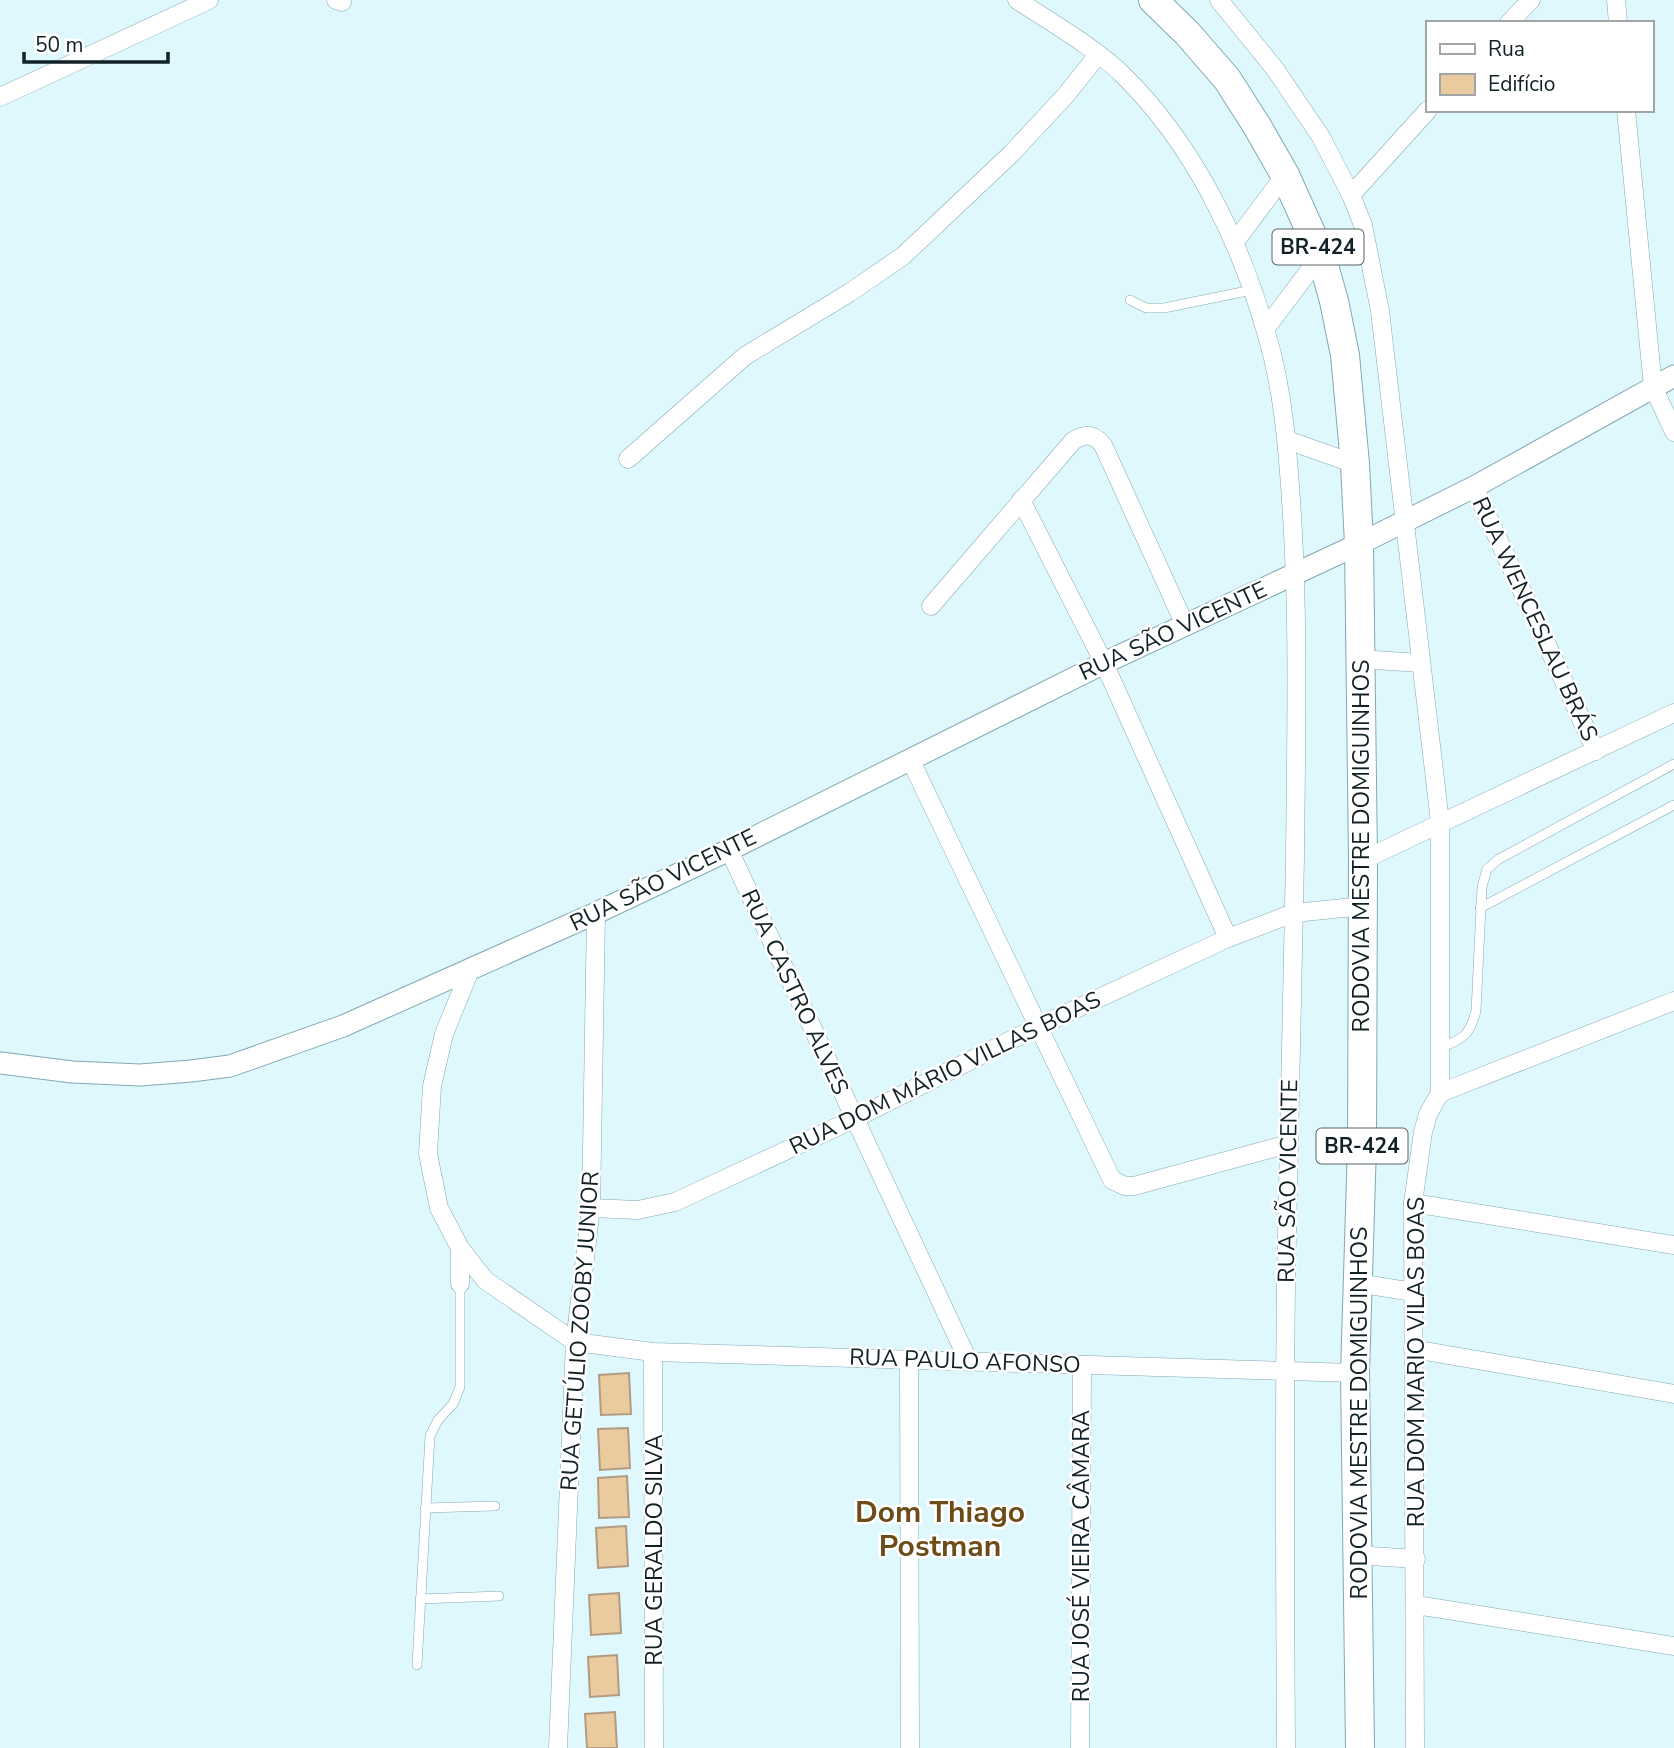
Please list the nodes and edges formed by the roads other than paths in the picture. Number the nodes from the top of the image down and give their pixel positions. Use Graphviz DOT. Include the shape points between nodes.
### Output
graph roads {
  1 [pos="208,0"];
  2 [pos="1017,0"];
  3 [pos="1153,0"];
  4 [pos="1219,0"];
  5 [pos="1531,0"];
  6 [pos="1616,0"];
  7 [pos="1511,21"];
  8 [pos="1618,21"];
  9 [pos="1098,55"];
  10 [pos="0,97"];
  11 [pos="1426,112"];
  12 [pos="1626,112"];
  13 [pos="1285,175"];
  14 [pos="1351,195"];
  15 [pos="1234,243"];
  16 [pos="1321,255"];
  17 [pos="1252,290"];
  18 [pos="1130,300"];
  19 [pos="1265,328"];
  20 [pos="1674,376"];
  21 [pos="1653,387"];
  22 [pos="1674,432"];
  23 [pos="1287,440"];
  24 [pos="628,459"];
  25 [pos="1355,464"];
  26 [pos="1474,487"];
  27 [pos="1021,500"];
  28 [pos="1406,521"];
  29 [pos="1359,544"];
  30 [pos="1295,573"];
  31 [pos="932,606"];
  32 [pos="1185,625"];
  33 [pos="1360,659"];
  34 [pos="1104,663"];
  35 [pos="1420,663"];
  36 [pos="1674,713"];
  37 [pos="1596,751"];
  38 [pos="910,759"];
  39 [pos="1674,764"];
  40 [pos="1674,805"];
  41 [pos="1440,822"];
  42 [pos="729,850"];
  43 [pos="1363,860"];
  44 [pos="1364,906"];
  45 [pos="1480,908"];
  46 [pos="596,913"];
  47 [pos="1294,913"];
  48 [pos="1228,938"];
  49 [pos="470,970"];
  50 [pos="1674,1001"];
  51 [pos="1038,1027"];
  52 [pos="1442,1047"];
  53 [pos="0,1063"];
  54 [pos="1440,1093"];
  55 [pos="854,1119"];
  56 [pos="1288,1144"];
  57 [pos="1413,1203"];
  58 [pos="591,1208"];
  59 [pos="1674,1245"];
  60 [pos="460,1248"];
  61 [pos="1357,1283"];
  62 [pos="460,1284"];
  63 [pos="1413,1292"];
  64 [pos="575,1342"];
  65 [pos="1413,1349"];
  66 [pos="653,1352"];
  67 [pos="909,1360"];
  68 [pos="970,1362"];
  69 [pos="1082,1365"];
  70 [pos="1285,1369"];
  71 [pos="1355,1373"];
  72 [pos="1674,1394"];
  73 [pos="495,1506"];
  74 [pos="425,1508"];
  75 [pos="1356,1555"];
  76 [pos="1416,1559"];
  77 [pos="499,1596"];
  78 [pos="421,1599"];
  79 [pos="1416,1605"];
  80 [pos="1674,1646"];
  81 [pos="417,1665"];
  82 [pos="558,1748"];
  83 [pos="654,1748"];
  84 [pos="910,1748"];
  85 [pos="1080,1748"];
  86 [pos="1286,1748"];
  87 [pos="1360,1748"];
  88 [pos="1415,1748"];
  1 -- 10 [label="street"];
  2 -- 9 [label="street"];
  3 -- 13 [label="main road, RODOVIA MESTRE DOMIGUINHOS / BR-424" via="1227,79"];
  4 -- 14 [label="street, RUA DOM MARIO VILAS BOAS" via="1275,69"];
  5 -- 7 [label="street"];
  6 -- 8 [label="street"];
  9 -- 15 [label="street" via="1155,110 1204,183"];
  9 -- 24 [label="street" via="1011,155 903,256 745,356"];
  11 -- 14 [label="street"];
  12 -- 21 [label="street"];
  13 -- 15 [label="street"];
  13 -- 16 [label="main road, RODOVIA MESTRE DOMIGUINHOS / BR-424"];
  14 -- 28 [label="street, RUA DOM MARIO VILAS BOAS" via="1371,257"];
  15 -- 17 [label="street"];
  16 -- 19 [label="street"];
  16 -- 25 [label="main road, RODOVIA MESTRE DOMIGUINHOS / BR-424" via="1345,355"];
  17 -- 18 [label="lane" via="1164,308 1146,308"];
  17 -- 19 [label="street"];
  19 -- 23 [label="street"];
  20 -- 21 [label="street, RUA SÃO VICENTE"];
  21 -- 22 [label="street"];
  21 -- 26 [label="street, RUA SÃO VICENTE"];
  23 -- 25 [label="street"];
  23 -- 30 [label="street"];
  25 -- 29 [label="main road, RODOVIA MESTRE DOMIGUINHOS / BR-424"];
  26 -- 28 [label="street, RUA SÃO VICENTE"];
  26 -- 37 [label="street, RUA WENCESLAU BRÁS"];
  27 -- 31 [label="street"];
  27 -- 32 [label="street" via="1073,440 1084,435 1098,439"];
  27 -- 34 [label="street"];
  28 -- 29 [label="street, RUA SÃO VICENTE"];
  28 -- 35 [label="street, RUA DOM MARIO VILAS BOAS"];
  29 -- 30 [label="street, RUA SÃO VICENTE"];
  29 -- 33 [label="main road, RODOVIA MESTRE DOMIGUINHOS / BR-424"];
  30 -- 32 [label="street, RUA SÃO VICENTE"];
  30 -- 47 [label="street, RUA SÃO VICENTE"];
  32 -- 34 [label="street, RUA SÃO VICENTE"];
  33 -- 35 [label="street"];
  33 -- 43 [label="main road, RODOVIA MESTRE DOMIGUINHOS / BR-424"];
  34 -- 38 [label="street, RUA SÃO VICENTE"];
  34 -- 48 [label="street"];
  35 -- 41 [label="street, RUA DOM MARIO VILAS BOAS"];
  36 -- 37 [label="street"];
  37 -- 41 [label="street"];
  38 -- 42 [label="street, RUA SÃO VICENTE"];
  38 -- 51 [label="street"];
  39 -- 45 [label="lane" via="1499,859 1487,869"];
  40 -- 45 [label="lane"];
  41 -- 43 [label="street"];
  41 -- 52 [label="street, RUA DOM MARIO VILAS BOAS"];
  42 -- 46 [label="street, RUA SÃO VICENTE"];
  42 -- 55 [label="street, RUA CASTRO ALVES"];
  43 -- 44 [label="main road, RODOVIA MESTRE DOMIGUINHOS / BR-424"];
  44 -- 47 [label="street, RUA DOM MÁRIO VILLAS BOAS"];
  44 -- 61 [label="main road, RODOVIA MESTRE DOMIGUINHOS / BR-424"];
  45 -- 52 [label="lane" via="1476,1011 1471,1029"];
  46 -- 49 [label="street, RUA SÃO VICENTE"];
  46 -- 58 [label="street, RUA GETÚLIO ZOOBY JUNIOR"];
  47 -- 48 [label="street, RUA DOM MÁRIO VILLAS BOAS"];
  47 -- 56 [label="street, RUA SÃO VICENTE"];
  48 -- 51 [label="street, RUA DOM MÁRIO VILLAS BOAS"];
  49 -- 53 [label="street, RUA SÃO VICENTE" via="343,1026 230,1066 140,1075"];
  49 -- 60 [label="street" via="444,1034 432,1086 428,1154 439,1208"];
  50 -- 54 [label="street"];
  51 -- 55 [label="street, RUA DOM MÁRIO VILLAS BOAS"];
  51 -- 56 [label="street" via="1112,1180 1118,1184 1133,1186"];
  52 -- 54 [label="street, RUA DOM MARIO VILAS BOAS"];
  54 -- 57 [label="street, RUA DOM MARIO VILAS BOAS" via="1423,1132"];
  55 -- 58 [label="street, RUA DOM MÁRIO VILLAS BOAS" via="674,1202 638,1210"];
  55 -- 68 [label="street, RUA CASTRO ALVES"];
  56 -- 70 [label="street, RUA SÃO VICENTE"];
  57 -- 59 [label="street"];
  57 -- 63 [label="street, RUA DOM MARIO VILAS BOAS"];
  58 -- 64 [label="street, RUA GETÚLIO ZOOBY JUNIOR"];
  60 -- 62 [label="street"];
  60 -- 64 [label="street" via="485,1280"];
  61 -- 63 [label="street"];
  61 -- 71 [label="main road, RODOVIA MESTRE DOMIGUINHOS / BR-424"];
  62 -- 74 [label="lane" via="460,1387 430,1436"];
  63 -- 65 [label="street, RUA DOM MARIO VILAS BOAS"];
  64 -- 66 [label="street, RUA PAULO AFONSO"];
  64 -- 82 [label="street, RUA GETÚLIO ZOOBY JUNIOR"];
  65 -- 72 [label="street"];
  65 -- 76 [label="street, RUA DOM MARIO VILAS BOAS"];
  66 -- 67 [label="street, RUA PAULO AFONSO"];
  66 -- 83 [label="street, RUA GERALDO SILVA"];
  67 -- 68 [label="street, RUA PAULO AFONSO"];
  67 -- 84 [label="street"];
  68 -- 69 [label="street, RUA PAULO AFONSO"];
  69 -- 70 [label="street, RUA PAULO AFONSO"];
  69 -- 85 [label="street, RUA JOSÉ VIEIRA CÂMARA"];
  70 -- 71 [label="street, RUA PAULO AFONSO"];
  70 -- 86 [label="street, RUA SÃO VICENTE"];
  71 -- 75 [label="main road, RODOVIA MESTRE DOMIGUINHOS / BR-424"];
  73 -- 74 [label="lane"];
  74 -- 78 [label="lane"];
  75 -- 76 [label="street"];
  75 -- 87 [label="main road, RODOVIA MESTRE DOMIGUINHOS / BR-424"];
  76 -- 79 [label="street, RUA DOM MARIO VILAS BOAS"];
  77 -- 78 [label="lane"];
  78 -- 81 [label="lane"];
  79 -- 80 [label="street"];
  79 -- 88 [label="street, RUA DOM MARIO VILAS BOAS"];
}
